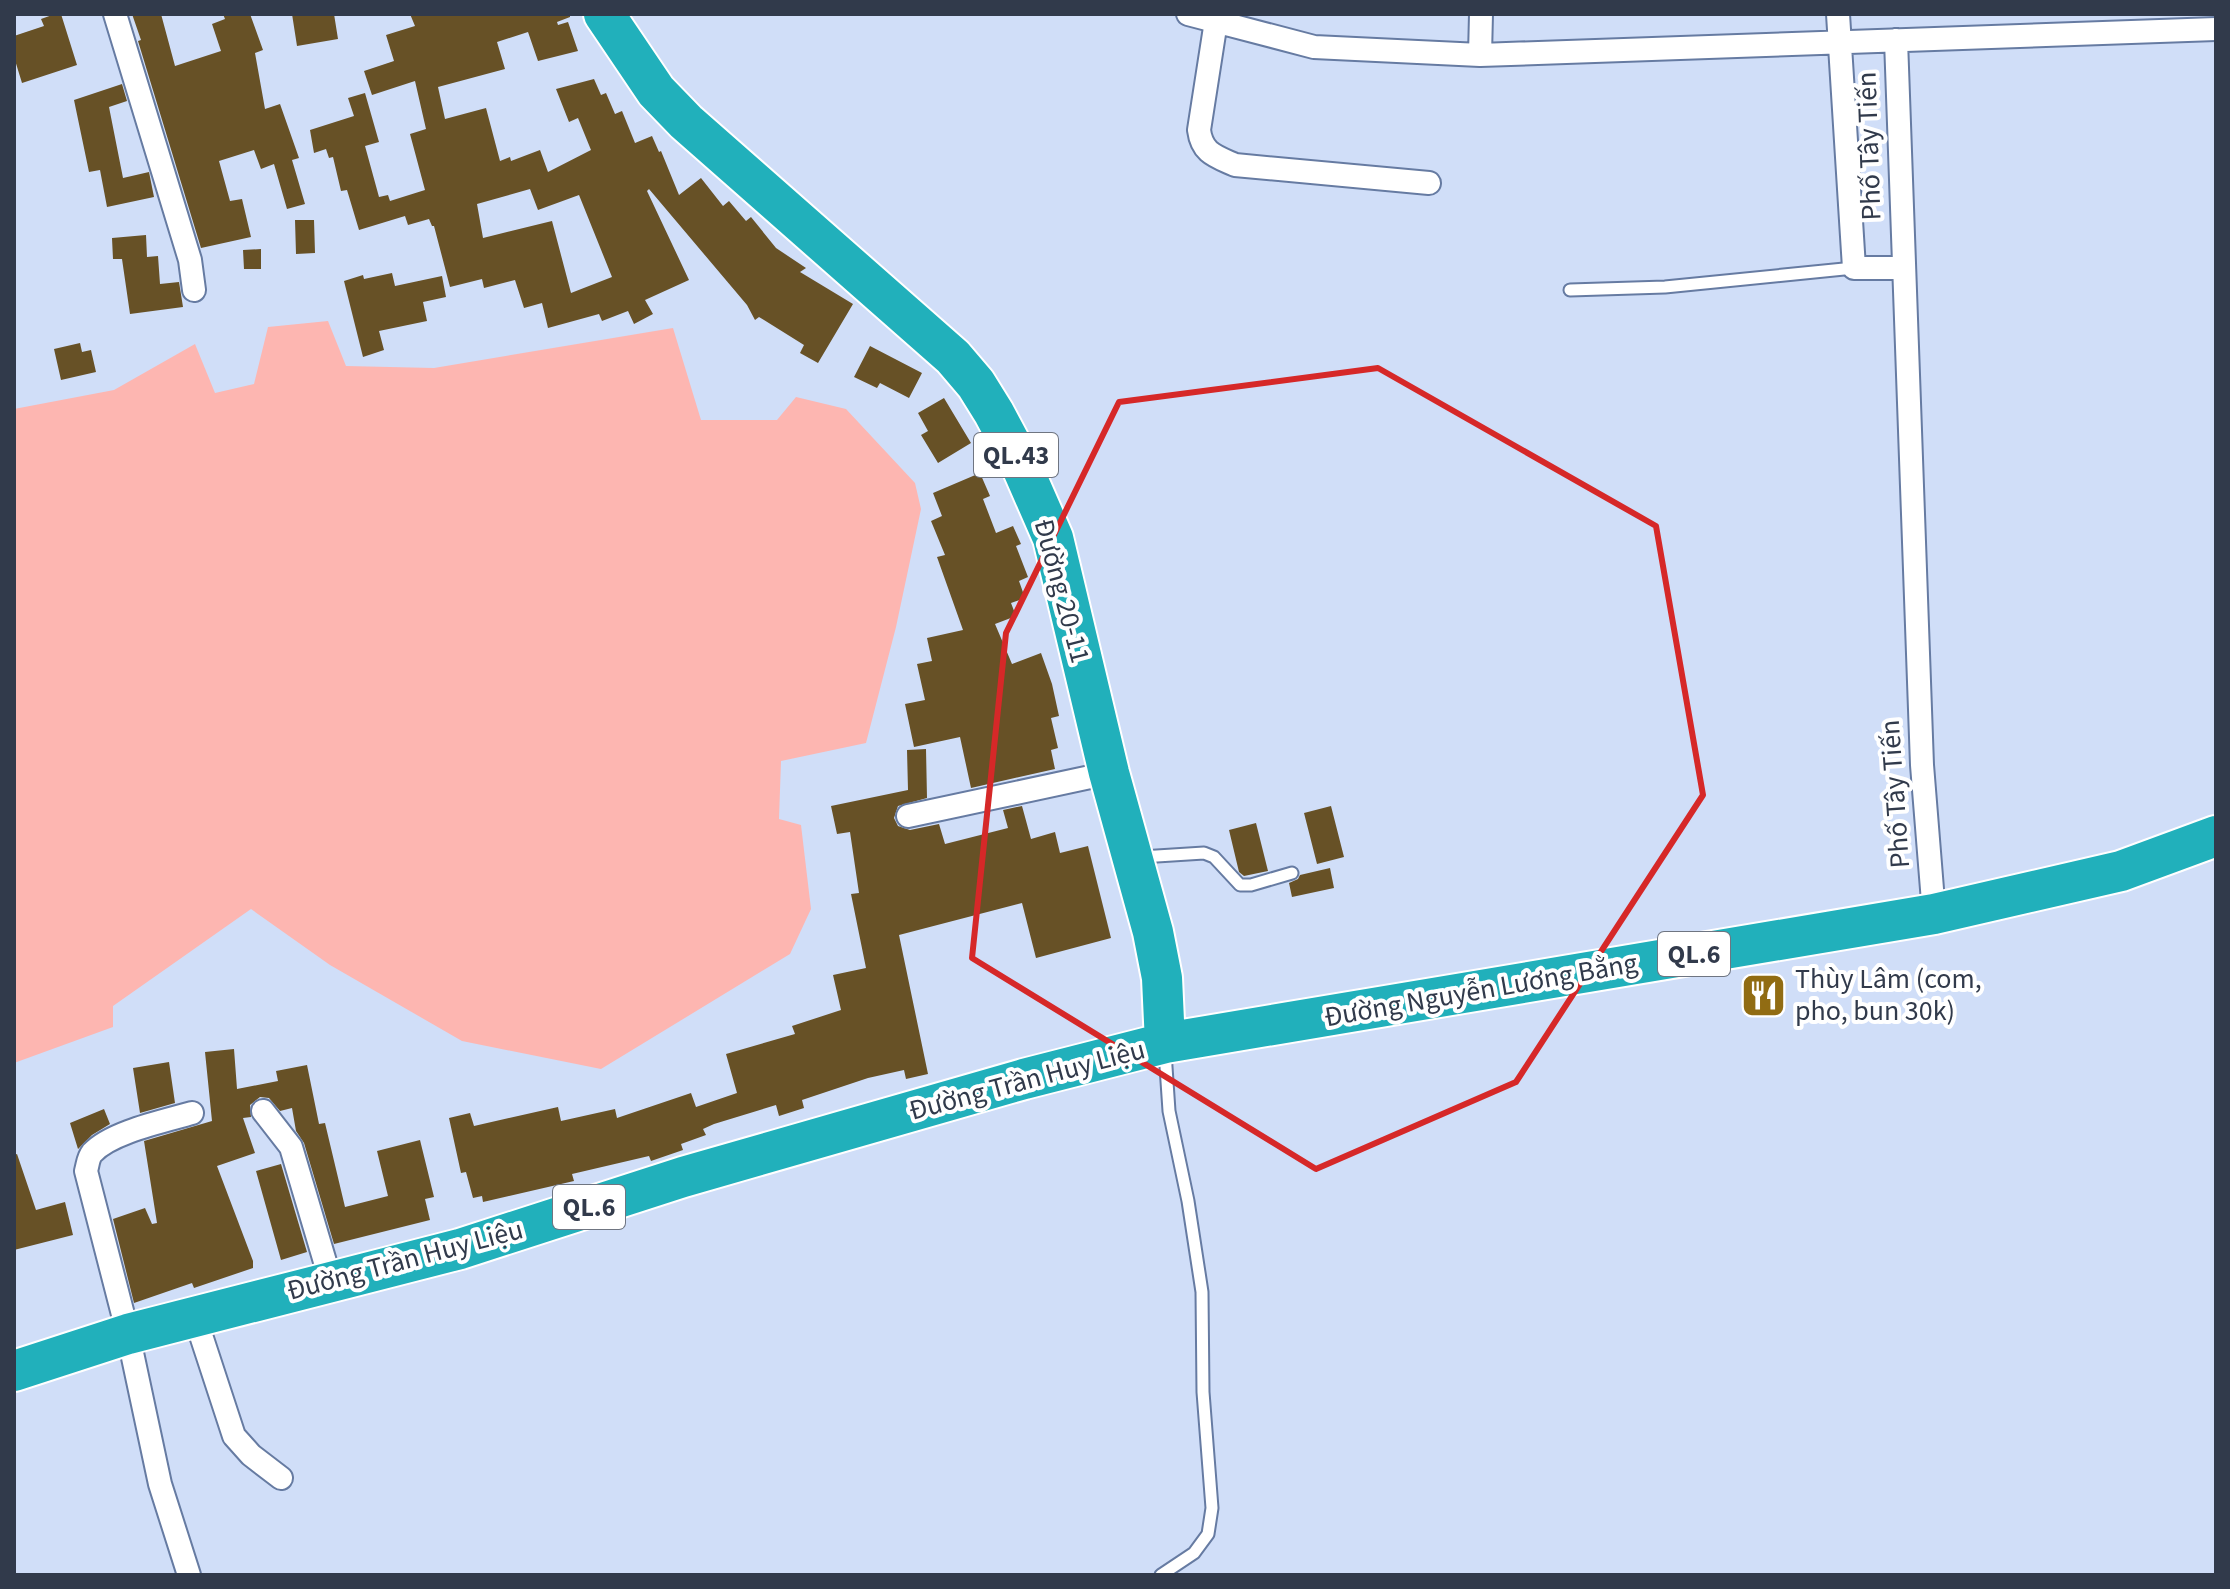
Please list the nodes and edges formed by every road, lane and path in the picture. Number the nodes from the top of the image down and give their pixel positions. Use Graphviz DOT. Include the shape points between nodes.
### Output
graph roads {
  1 [pos="115,14"];
  2 [pos="604,14"];
  3 [pos="1188,14"];
  4 [pos="1481,14"];
  5 [pos="1838,14"];
  6 [pos="1216,21"];
  7 [pos="2216,29"];
  8 [pos="1896,40"];
  9 [pos="1839,42"];
  10 [pos="1480,55"];
  11 [pos="1429,183"];
  12 [pos="1854,268"];
  13 [pos="1903,268"];
  14 [pos="194,290"];
  15 [pos="1570,290"];
  16 [pos="1109,773"];
  17 [pos="908,816"];
  18 [pos="2216,836"];
  19 [pos="1132,858"];
  20 [pos="1292,873"];
  21 [pos="1934,914"];
  22 [pos="1165,1043"];
  23 [pos="263,1111"];
  24 [pos="192,1113"];
  25 [pos="331,1282"];
  26 [pos="195,1317"];
  27 [pos="128,1334"];
  28 [pos="14,1371"];
  29 [pos="281,1478"];
  30 [pos="189,1575"];
  31 [pos="1161,1575"];
  1 -- 14 [label="street" via="190,260"];
  2 -- 16 [label="highway, Đường 20-11 / QL.43" via="656,91 686,122 953,357 976,384 1018,458 1053,538"];
  3 -- 6 [label="street, Phố Tây Tiến"];
  4 -- 10 [label="street"];
  5 -- 9 [label="street"];
  6 -- 10 [label="street, Phố Tây Tiến" via="1314,47"];
  6 -- 11 [label="street" via="1199,130 1201,144 1213,155 1235,165"];
  7 -- 8 [label="street"];
  8 -- 9 [label="street, Phố Tây Tiến"];
  8 -- 13 [label="street, Phố Tây Tiến"];
  9 -- 10 [label="street, Phố Tây Tiến"];
  9 -- 12 [label="street"];
  12 -- 13 [label="street"];
  12 -- 15 [label="lane" via="1665,287"];
  13 -- 21 [label="street, Phố Tây Tiến" via="1922,765"];
  16 -- 17 [label="street"];
  16 -- 19 [label="highway, Đường 20-11 / QL.43"];
  18 -- 21 [label="highway, Đường Nguyễn Lương Bằng / QL.6" via="2121,871"];
  19 -- 20 [label="lane" via="1204,853 1240,885"];
  19 -- 22 [label="highway, Đường 20-11 / QL.43" via="1162,978"];
  21 -- 22 [label="highway, Đường Nguyễn Lương Bằng / QL.6"];
  22 -- 25 [label="highway, Đường Trần Huy Liệu / QL.6" via="994,1087 683,1177 460,1249"];
  22 -- 31 [label="lane" via="1169,1111 1202,1292 1212,1508 1208,1534 1194,1553"];
  23 -- 25 [label="street" via="291,1147"];
  24 -- 27 [label="street" via="128,1133 89,1156 86,1171 93,1203"];
  25 -- 26 [label="highway, Đường Trần Huy Liệu / QL.6"];
  26 -- 27 [label="highway, Đường Trần Huy Liệu / QL.6"];
  26 -- 29 [label="street" via="234,1436"];
  27 -- 28 [label="highway, Đường Trần Huy Liệu / QL.6"];
  27 -- 30 [label="street" via="160,1484"];
}
